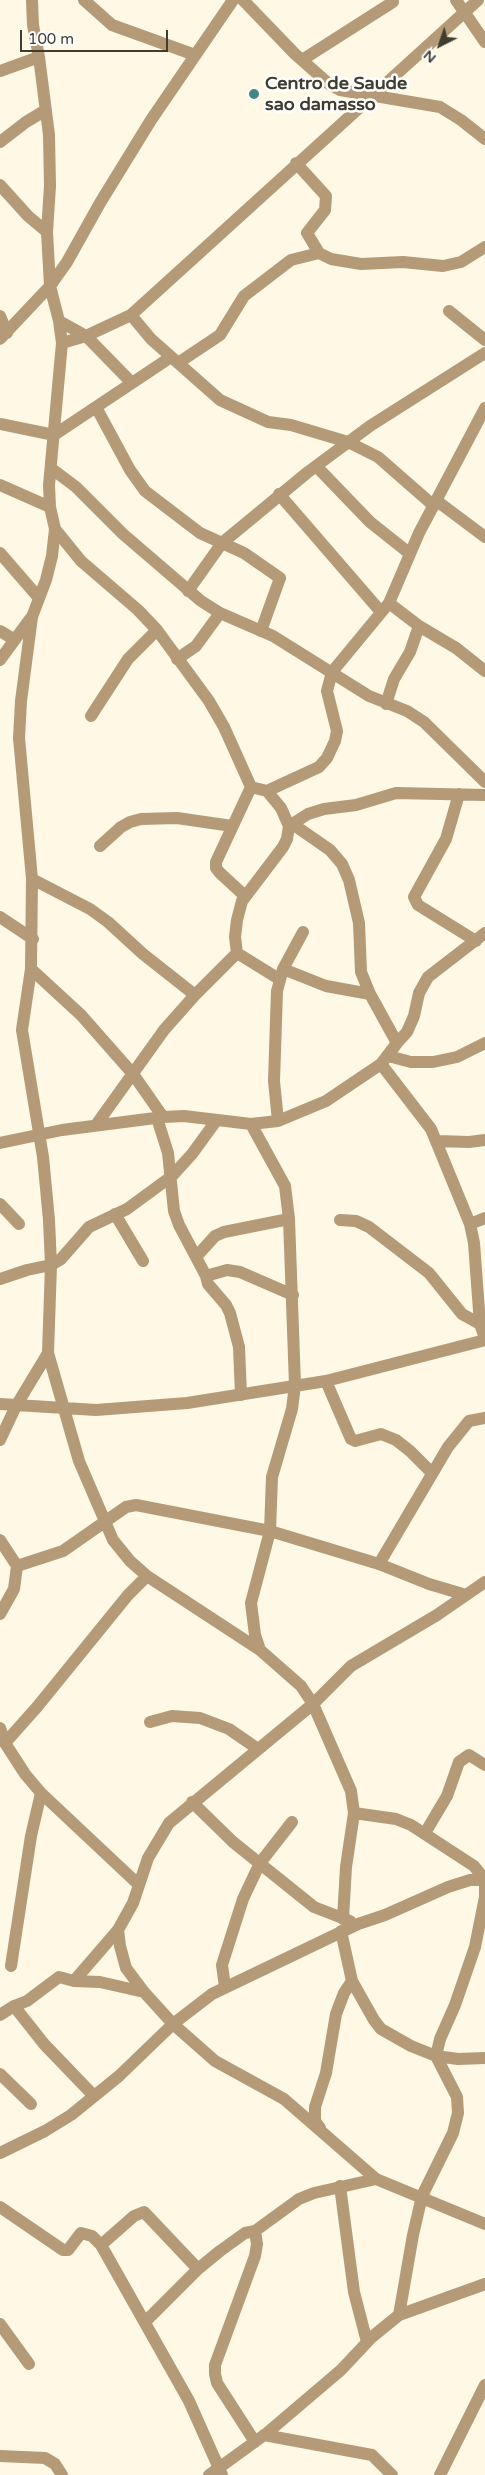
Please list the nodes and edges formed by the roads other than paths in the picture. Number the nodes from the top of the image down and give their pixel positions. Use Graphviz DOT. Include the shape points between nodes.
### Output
graph roads {
  1 [pos="32,0"];
  2 [pos="84,0"];
  3 [pos="233,0"];
  4 [pos="243,0"];
  5 [pos="456,0"];
  6 [pos="478,0"];
  7 [pos="393,2"];
  8 [pos="464,14"];
  9 [pos="485,42"];
  10 [pos="195,55"];
  11 [pos="40,57"];
  12 [pos="302,60"];
  13 [pos="0,70"];
  14 [pos="375,95"];
  15 [pos="46,110"];
  16 [pos="485,139"];
  17 [pos="0,142"];
  18 [pos="296,163"];
  19 [pos="0,185"];
  20 [pos="47,232"];
  21 [pos="485,247"];
  22 [pos="318,253"];
  23 [pos="50,286"];
  24 [pos="449,311"];
  25 [pos="131,315"];
  26 [pos="0,316"];
  27 [pos="59,321"];
  28 [pos="3,336"];
  29 [pos="86,336"];
  30 [pos="485,340"];
  31 [pos="62,343"];
  32 [pos="485,353"];
  33 [pos="174,360"];
  34 [pos="132,383"];
  35 [pos="96,407"];
  36 [pos="485,408"];
  37 [pos="0,424"];
  38 [pos="54,435"];
  39 [pos="348,442"];
  40 [pos="317,467"];
  41 [pos="52,469"];
  42 [pos="0,485"];
  43 [pos="279,494"];
  44 [pos="436,504"];
  45 [pos="50,507"];
  46 [pos="55,529"];
  47 [pos="485,537"];
  48 [pos="222,543"];
  49 [pos="0,553"];
  50 [pos="409,553"];
  51 [pos="188,591"];
  52 [pos="39,598"];
  53 [pos="385,607"];
  54 [pos="220,614"];
  55 [pos="32,617"];
  56 [pos="419,626"];
  57 [pos="158,630"];
  58 [pos="261,630"];
  59 [pos="0,631"];
  60 [pos="15,640"];
  61 [pos="177,659"];
  62 [pos="0,660"];
  63 [pos="485,671"];
  64 [pos="332,672"];
  65 [pos="386,704"];
  66 [pos="91,716"];
  67 [pos="485,782"];
  68 [pos="251,787"];
  69 [pos="267,791"];
  70 [pos="459,794"];
  71 [pos="485,796"];
  72 [pos="291,825"];
  73 [pos="232,826"];
  74 [pos="100,846"];
  75 [pos="32,879"];
  76 [pos="244,896"];
  77 [pos="0,917"];
  78 [pos="303,932"];
  79 [pos="480,937"];
  80 [pos="32,939"];
  81 [pos="237,953"];
  82 [pos="31,969"];
  83 [pos="281,974"];
  84 [pos="370,994"];
  85 [pos="195,995"];
  86 [pos="397,1043"];
  87 [pos="485,1043"];
  88 [pos="385,1060"];
  89 [pos="132,1074"];
  90 [pos="160,1117"];
  91 [pos="216,1121"];
  92 [pos="278,1121"];
  93 [pos="252,1124"];
  94 [pos="96,1125"];
  95 [pos="39,1135"];
  96 [pos="485,1140"];
  97 [pos="437,1141"];
  98 [pos="0,1143"];
  99 [pos="172,1176"];
  100 [pos="0,1204"];
  101 [pos="115,1214"];
  102 [pos="485,1218"];
  103 [pos="289,1219"];
  104 [pos="340,1220"];
  105 [pos="19,1224"];
  106 [pos="470,1224"];
  107 [pos="196,1257"];
  108 [pos="143,1261"];
  109 [pos="52,1265"];
  110 [pos="206,1276"];
  111 [pos="0,1279"];
  112 [pos="293,1295"];
  113 [pos="480,1324"];
  114 [pos="485,1339"];
  115 [pos="48,1353"];
  116 [pos="326,1381"];
  117 [pos="295,1385"];
  118 [pos="241,1395"];
  119 [pos="0,1404"];
  120 [pos="16,1406"];
  121 [pos="64,1410"];
  122 [pos="485,1418"];
  123 [pos="0,1440"];
  124 [pos="432,1473"];
  125 [pos="105,1523"];
  126 [pos="270,1531"];
  127 [pos="0,1540"];
  128 [pos="379,1564"];
  129 [pos="17,1566"];
  130 [pos="147,1576"];
  131 [pos="485,1582"];
  132 [pos="466,1596"];
  133 [pos="0,1614"];
  134 [pos="260,1650"];
  135 [pos="313,1704"];
  136 [pos="150,1722"];
  137 [pos="0,1728"];
  138 [pos="5,1743"];
  139 [pos="258,1749"];
  140 [pos="485,1765"];
  141 [pos="41,1792"];
  142 [pos="192,1802"];
  143 [pos="354,1813"];
  144 [pos="292,1822"];
  145 [pos="425,1833"];
  146 [pos="260,1863"];
  147 [pos="485,1880"];
  148 [pos="139,1885"];
  149 [pos="342,1925"];
  150 [pos="118,1930"];
  151 [pos="12,1966"];
  152 [pos="352,1980"];
  153 [pos="74,1981"];
  154 [pos="225,1987"];
  155 [pos="144,1992"];
  156 [pos="14,2006"];
  157 [pos="0,2015"];
  158 [pos="173,2024"];
  159 [pos="436,2056"];
  160 [pos="485,2058"];
  161 [pos="0,2074"];
  162 [pos="94,2096"];
  163 [pos="31,2104"];
  164 [pos="321,2130"];
  165 [pos="0,2153"];
  166 [pos="376,2179"];
  167 [pos="340,2186"];
  168 [pos="422,2196"];
  169 [pos="0,2207"];
  170 [pos="485,2224"];
  171 [pos="255,2231"];
  172 [pos="101,2245"];
  173 [pos="198,2268"];
  174 [pos="485,2284"];
  175 [pos="400,2315"];
  176 [pos="146,2320"];
  177 [pos="0,2324"];
  178 [pos="368,2342"];
  179 [pos="29,2364"];
  180 [pos="485,2385"];
  181 [pos="259,2438"];
  182 [pos="0,2456"];
  183 [pos="221,2471"];
  184 [pos="62,2475"];
  185 [pos="209,2475"];
  186 [pos="392,2475"];
  187 [pos="440,2475"];
  1 -- 11 [label="street"];
  2 -- 10 [label="street" via="112,25"];
  3 -- 10 [label="street"];
  4 -- 12 [label="street"];
  5 -- 8 [label="street"];
  6 -- 8 [label="street"];
  7 -- 12 [label="street"];
  8 -- 9 [label="street"];
  8 -- 14 [label="street"];
  10 -- 23 [label="street" via="151,120"];
  11 -- 13 [label="street"];
  11 -- 15 [label="street"];
  12 -- 14 [label="street" via="340,90"];
  14 -- 16 [label="street" via="440,107"];
  14 -- 18 [label="street"];
  15 -- 17 [label="street"];
  15 -- 20 [label="street" via="50,186"];
  18 -- 22 [label="street" via="326,196 326,210 307,233"];
  18 -- 25 [label="street"];
  19 -- 20 [label="street"];
  20 -- 23 [label="street"];
  21 -- 22 [label="street" via="461,262 443,266 403,262 346,263"];
  22 -- 33 [label="street" via="291,260 244,296 220,335"];
  23 -- 27 [label="street"];
  23 -- 28 [label="street"];
  24 -- 30 [label="street"];
  25 -- 29 [label="street"];
  25 -- 33 [label="street"];
  26 -- 28 [label="street"];
  27 -- 29 [label="street"];
  27 -- 31 [label="street"];
  29 -- 31 [label="street"];
  29 -- 34 [label="street"];
  31 -- 38 [label="street"];
  32 -- 39 [label="street"];
  33 -- 34 [label="street"];
  33 -- 39 [label="street" via="220,400 248,414"];
  34 -- 35 [label="street"];
  35 -- 38 [label="street"];
  35 -- 48 [label="street" via="135,480 145,491 182,521"];
  36 -- 44 [label="street"];
  37 -- 38 [label="street"];
  38 -- 41 [label="street"];
  39 -- 40 [label="street"];
  39 -- 44 [label="street" via="378,457"];
  40 -- 43 [label="street"];
  40 -- 50 [label="street" via="370,522"];
  41 -- 45 [label="street"];
  41 -- 51 [label="street" via="76,487 122,534"];
  42 -- 45 [label="street"];
  43 -- 48 [label="street"];
  43 -- 53 [label="street"];
  44 -- 47 [label="street"];
  44 -- 50 [label="street"];
  45 -- 46 [label="street"];
  46 -- 52 [label="street" via="52,556"];
  46 -- 57 [label="street" via="81,561"];
  48 -- 51 [label="street"];
  48 -- 58 [label="street" via="244,552 280,578"];
  49 -- 52 [label="street"];
  50 -- 53 [label="street"];
  51 -- 54 [label="street"];
  52 -- 55 [label="street"];
  53 -- 56 [label="street"];
  53 -- 64 [label="street"];
  54 -- 58 [label="street"];
  54 -- 61 [label="street" via="196,646"];
  55 -- 60 [label="street"];
  55 -- 75 [label="street" via="19,738"];
  56 -- 63 [label="street" via="456,648"];
  56 -- 65 [label="street"];
  57 -- 61 [label="street"];
  57 -- 66 [label="street" via="128,659"];
  58 -- 64 [label="street"];
  59 -- 60 [label="street"];
  60 -- 62 [label="street"];
  61 -- 68 [label="street" via="209,701"];
  64 -- 65 [label="street"];
  64 -- 69 [label="street" via="327,691 337,731 326,758 319,767"];
  65 -- 67 [label="street" via="407,711 424,722"];
  68 -- 69 [label="street"];
  68 -- 73 [label="street"];
  69 -- 72 [label="street"];
  70 -- 71 [label="street"];
  70 -- 72 [label="street" via="396,793 356,805 324,809"];
  70 -- 79 [label="street" via="446,840 414,897 418,905"];
  72 -- 76 [label="street" via="283,847"];
  72 -- 84 [label="street" via="330,850 342,864 355,902 361,972"];
  73 -- 74 [label="street" via="196,820 141,819 121,827"];
  73 -- 76 [label="street" via="216,868"];
  75 -- 80 [label="street"];
  75 -- 85 [label="street" via="108,922"];
  76 -- 81 [label="street" via="237,920"];
  77 -- 80 [label="street"];
  78 -- 83 [label="street"];
  79 -- 86 [label="street" via="428,977 419,993 408,1032"];
  80 -- 82 [label="street"];
  81 -- 83 [label="street"];
  81 -- 85 [label="street"];
  82 -- 89 [label="street" via="81,1015"];
  82 -- 95 [label="street" via="22,1030"];
  83 -- 84 [label="street"];
  83 -- 92 [label="street" via="274,1034"];
  84 -- 86 [label="street"];
  85 -- 89 [label="street"];
  86 -- 88 [label="street"];
  87 -- 88 [label="street" via="457,1057 433,1062"];
  88 -- 92 [label="street" via="326,1101"];
  88 -- 97 [label="street"];
  89 -- 90 [label="street"];
  89 -- 94 [label="street"];
  90 -- 91 [label="street" via="184,1116"];
  90 -- 94 [label="street"];
  90 -- 99 [label="street"];
  91 -- 93 [label="street"];
  91 -- 99 [label="street"];
  92 -- 93 [label="street"];
  93 -- 103 [label="street" via="285,1186"];
  94 -- 95 [label="street"];
  95 -- 98 [label="street"];
  95 -- 109 [label="street"];
  96 -- 97 [label="street"];
  97 -- 106 [label="street"];
  99 -- 101 [label="street" via="140,1201"];
  99 -- 107 [label="street" via="174,1210"];
  100 -- 105 [label="street"];
  101 -- 108 [label="street"];
  101 -- 109 [label="street" via="89,1228"];
  102 -- 106 [label="street"];
  103 -- 107 [label="street" via="224,1232 215,1236"];
  103 -- 112 [label="street"];
  104 -- 113 [label="street" via="356,1221 369,1227 429,1274 462,1314"];
  106 -- 113 [label="street"];
  107 -- 110 [label="street"];
  109 -- 111 [label="street"];
  109 -- 115 [label="street"];
  110 -- 112 [label="street" via="226,1270 240,1272"];
  110 -- 118 [label="street" via="208,1284 230,1313 239,1347"];
  112 -- 117 [label="street"];
  113 -- 114 [label="street"];
  114 -- 116 [label="street"];
  115 -- 120 [label="street"];
  115 -- 121 [label="street"];
  116 -- 117 [label="street"];
  116 -- 124 [label="street" via="351,1439 355,1441 381,1434 410,1451"];
  117 -- 118 [label="street"];
  117 -- 126 [label="street" via="292,1409 272,1477"];
  118 -- 121 [label="street" via="187,1403"];
  119 -- 120 [label="street"];
  120 -- 121 [label="street"];
  120 -- 123 [label="street"];
  121 -- 125 [label="street" via="79,1461"];
  122 -- 124 [label="street" via="469,1421 462,1428"];
  124 -- 128 [label="street"];
  125 -- 126 [label="street" via="126,1508 136,1506"];
  125 -- 129 [label="street" via="63,1551"];
  125 -- 130 [label="street" via="113,1540"];
  126 -- 128 [label="street"];
  126 -- 134 [label="street" via="251,1603"];
  127 -- 129 [label="street"];
  128 -- 132 [label="street"];
  129 -- 133 [label="street" via="14,1589"];
  130 -- 134 [label="street"];
  130 -- 138 [label="street"];
  131 -- 132 [label="street"];
  132 -- 135 [label="street" via="351,1666"];
  134 -- 135 [label="street" via="301,1686"];
  135 -- 139 [label="street"];
  135 -- 143 [label="street" via="343,1769"];
  136 -- 139 [label="street" via="172,1716 200,1718 229,1729"];
  137 -- 138 [label="street"];
  138 -- 141 [label="street"];
  139 -- 142 [label="street"];
  140 -- 145 [label="street" via="469,1754 459,1762 447,1796"];
  141 -- 148 [label="street"];
  141 -- 151 [label="street" via="30,1836"];
  142 -- 146 [label="street"];
  142 -- 148 [label="street" via="159,1837"];
  143 -- 145 [label="street" via="396,1819"];
  143 -- 149 [label="street"];
  144 -- 146 [label="street"];
  145 -- 147 [label="street" via="474,1866"];
  146 -- 149 [label="street" via="314,1907"];
  146 -- 154 [label="street" via="243,1899 226,1951 222,1972"];
  147 -- 149 [label="street" via="470,1880 385,1915 358,1924"];
  147 -- 159 [label="street" via="485,1897 475,1947"];
  148 -- 150 [label="street"];
  149 -- 152 [label="street"];
  149 -- 154 [label="street" via="294,1956"];
  150 -- 153 [label="street"];
  150 -- 155 [label="street" via="126,1968"];
  152 -- 159 [label="street" via="381,2029"];
  152 -- 164 [label="street" via="336,2014 326,2073 315,2107 315,2121"];
  153 -- 155 [label="street" via="100,1982"];
  153 -- 156 [label="street" via="59,1977 28,2002"];
  154 -- 158 [label="street"];
  155 -- 158 [label="street"];
  156 -- 157 [label="street"];
  156 -- 162 [label="street" via="44,2044"];
  158 -- 162 [label="street"];
  158 -- 164 [label="street" via="215,2061 284,2099"];
  159 -- 160 [label="street"];
  159 -- 168 [label="street" via="457,2096 458,2113 453,2134"];
  161 -- 163 [label="street"];
  162 -- 165 [label="street" via="72,2115"];
  164 -- 166 [label="street"];
  166 -- 167 [label="street"];
  166 -- 168 [label="street"];
  167 -- 171 [label="street" via="300,2199"];
  167 -- 178 [label="street" via="354,2292"];
  168 -- 170 [label="street"];
  168 -- 175 [label="street"];
  169 -- 172 [label="street" via="66,2251 81,2233 92,2236"];
  171 -- 173 [label="street" via="246,2233"];
  171 -- 181 [label="street" via="255,2256 215,2364 215,2374 217,2382"];
  172 -- 173 [label="street" via="134,2216 144,2212"];
  172 -- 176 [label="street"];
  173 -- 176 [label="street"];
  174 -- 175 [label="street"];
  175 -- 178 [label="street"];
  176 -- 183 [label="street" via="165,2361 190,2401"];
  177 -- 179 [label="street"];
  178 -- 181 [label="street" via="341,2370"];
  180 -- 187 [label="street"];
  181 -- 183 [label="street"];
  181 -- 186 [label="street" via="372,2455"];
  182 -- 184 [label="street" via="44,2458 54,2464"];
  183 -- 185 [label="street"];
}
